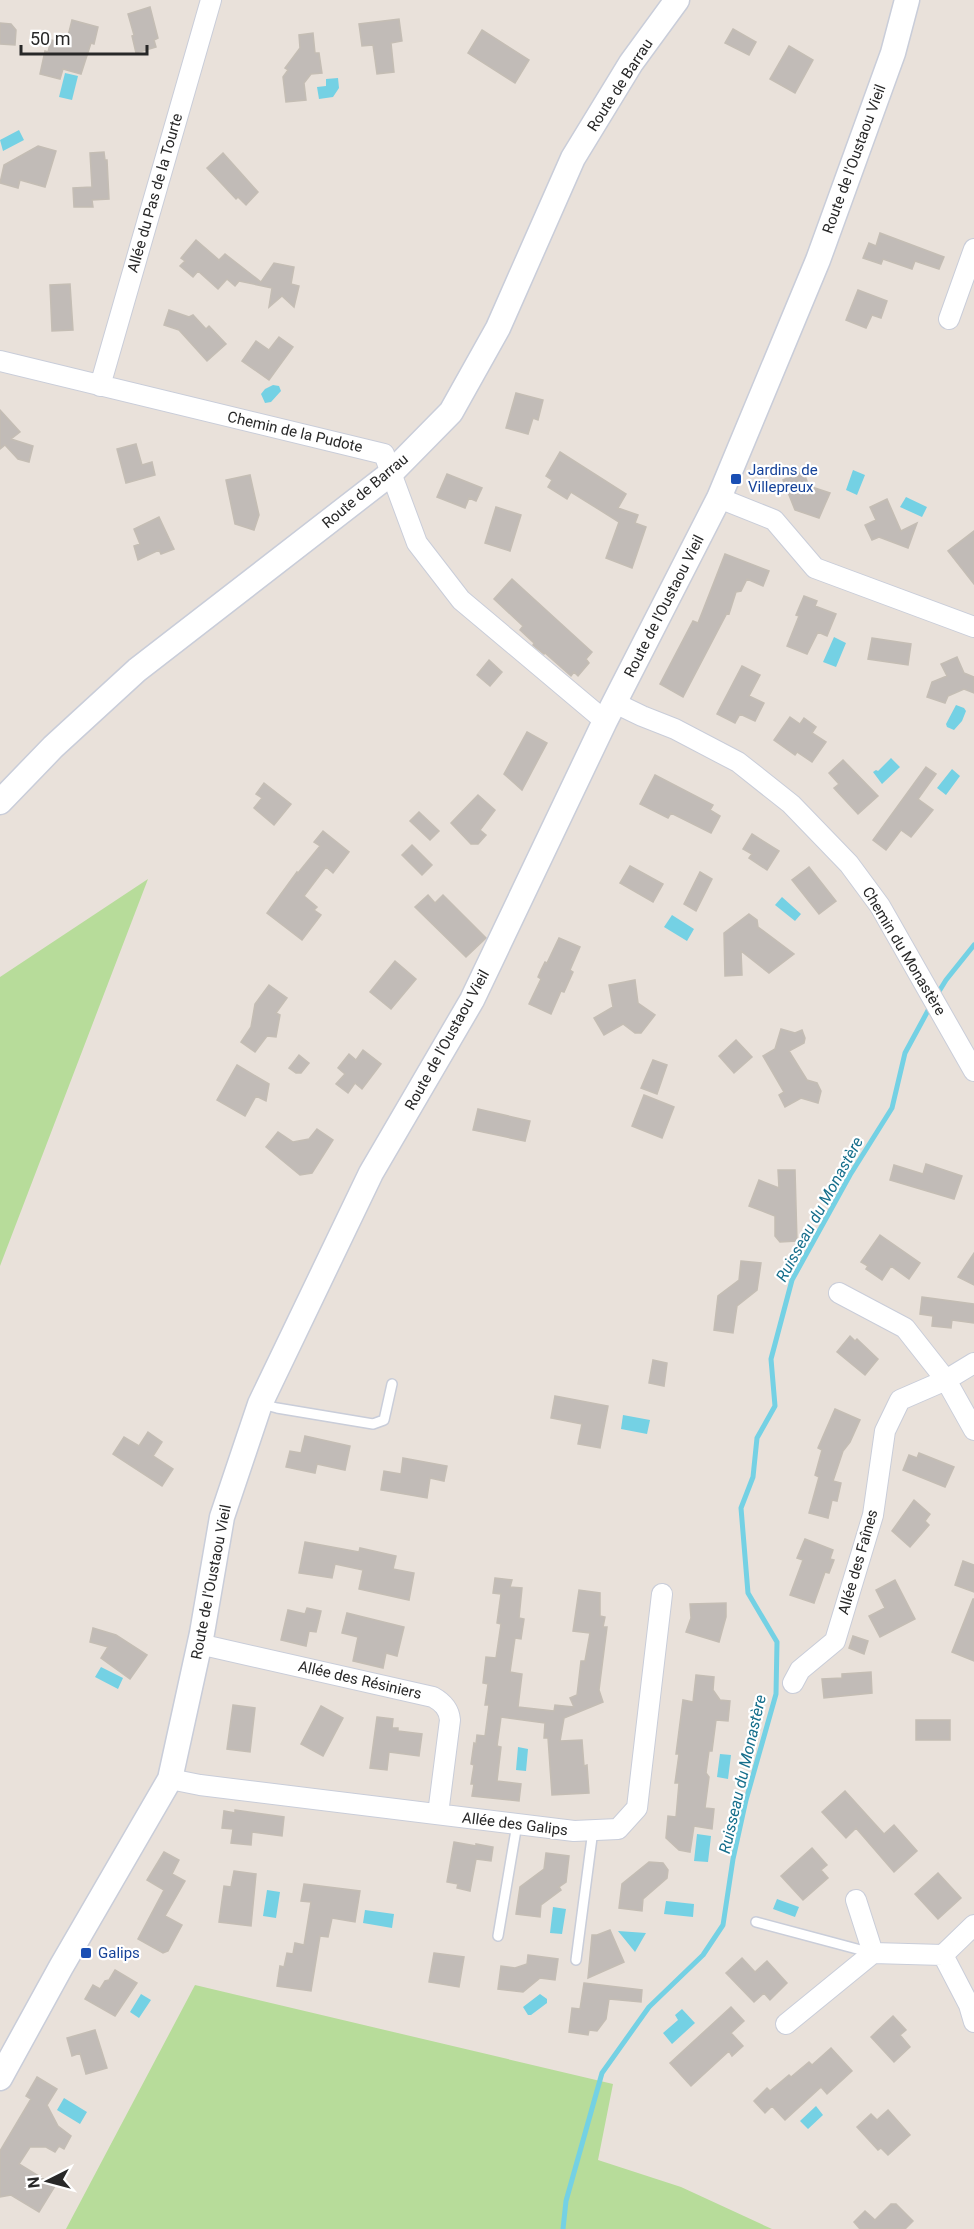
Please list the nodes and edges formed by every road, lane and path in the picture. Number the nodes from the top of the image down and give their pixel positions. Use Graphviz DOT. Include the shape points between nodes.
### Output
graph roads {
  1 [pos="211,0"];
  2 [pos="677,0"];
  3 [pos="907,0"];
  4 [pos="974,249"];
  5 [pos="948,319"];
  6 [pos="0,361"];
  7 [pos="100,386"];
  8 [pos="390,474"];
  9 [pos="719,498"];
  10 [pos="974,627"];
  11 [pos="610,712"];
  12 [pos="0,802"];
  13 [pos="974,1071"];
  14 [pos="839,1293"];
  15 [pos="974,1363"];
  16 [pos="946,1380"];
  17 [pos="392,1384"];
  18 [pos="260,1404"];
  19 [pos="974,1430"];
  20 [pos="662,1594"];
  21 [pos="199,1644"];
  22 [pos="793,1683"];
  23 [pos="170,1779"];
  24 [pos="438,1814"];
  25 [pos="517,1824"];
  26 [pos="593,1830"];
  27 [pos="856,1900"];
  28 [pos="756,1922"];
  29 [pos="974,1925"];
  30 [pos="498,1936"];
  31 [pos="873,1953"];
  32 [pos="942,1955"];
  33 [pos="576,1960"];
  34 [pos="974,2022"];
  35 [pos="786,2024"];
  36 [pos="0,2078"];
  1 -- 7 [label="street, Allée du Pas de la Tourte"];
  2 -- 8 [label="street, Route de Barrau" via="573,158 498,328 451,412"];
  3 -- 9 [label="street, Route de l'Oustaou Vieil" via="893,53 818,260"];
  4 -- 5 [label="street"];
  6 -- 7 [label="street, Chemin de la Pudote"];
  7 -- 8 [label="street, Chemin de la Pudote" via="384,454"];
  8 -- 11 [label="street, Chemin de la Pudote" via="417,543 461,600"];
  8 -- 12 [label="street, Route de Barrau" via="137,670"];
  9 -- 10 [label="street" via="774,520 815,568"];
  9 -- 11 [label="street, Route de l'Oustaou Vieil"];
  11 -- 13 [label="street, Chemin du Monastère" via="642,716 675,729 738,762 791,804 849,864 880,906"];
  11 -- 18 [label="street, Route de l'Oustaou Vieil" via="472,1000 371,1173"];
  14 -- 16 [label="street" via="905,1328"];
  15 -- 16 [label="street, Allée des Faînes"];
  16 -- 19 [label="street"];
  16 -- 22 [label="street, Allée des Faînes" via="900,1400 885,1431 873,1515 835,1641 800,1670"];
  17 -- 18 [label="lane" via="384,1420 373,1424"];
  18 -- 21 [label="street, Route de l'Oustaou Vieil" via="222,1517"];
  20 -- 26 [label="street, Allée des Galips" via="637,1808 618,1829"];
  21 -- 23 [label="street, Route de l'Oustaou Vieil"];
  21 -- 24 [label="street, Allée des Résiniers" via="441,1701 450,1720"];
  23 -- 24 [label="street, Allée des Galips"];
  23 -- 36 [label="street, Route de l'Oustaou Vieil"];
  24 -- 25 [label="street, Allée des Galips"];
  25 -- 26 [label="street, Allée des Galips" via="574,1832"];
  25 -- 30 [label="lane"];
  26 -- 33 [label="lane"];
  27 -- 31 [label="street"];
  28 -- 31 [label="lane"];
  29 -- 32 [label="street"];
  31 -- 32 [label="street"];
  31 -- 35 [label="street"];
  32 -- 34 [label="street"];
}
